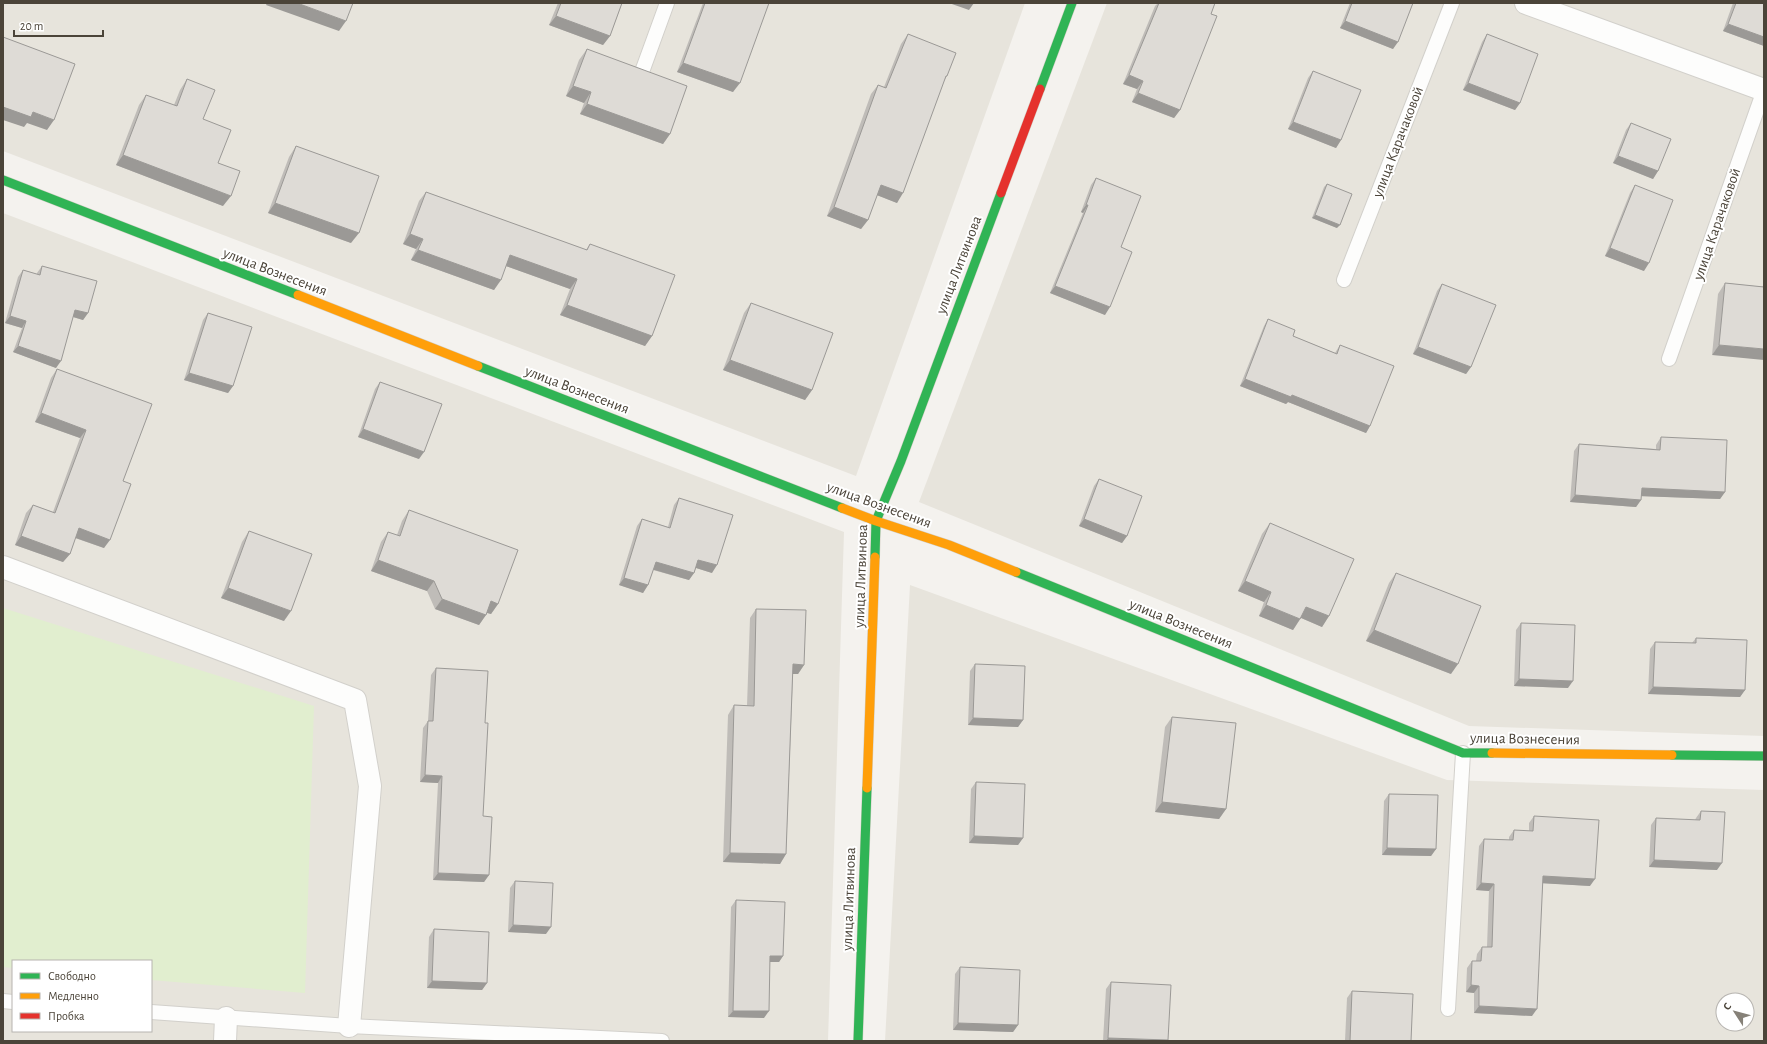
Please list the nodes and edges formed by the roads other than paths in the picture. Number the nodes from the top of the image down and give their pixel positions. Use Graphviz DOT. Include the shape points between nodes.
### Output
graph roads {
  1 [pos="667,3"];
  2 [pos="1072,3"];
  3 [pos="1452,3"];
  4 [pos="1526,3"];
  5 [pos="643,69"];
  6 [pos="1764,90"];
  7 [pos="3,180"];
  8 [pos="1344,280"];
  9 [pos="1669,359"];
  10 [pos="876,520"];
  11 [pos="3,567"];
  12 [pos="1463,753"];
  13 [pos="1764,756"];
  14 [pos="1448,1009"];
  15 [pos="152,1012"];
  16 [pos="226,1018"];
  17 [pos="349,1026"];
  18 [pos="225,1041"];
  19 [pos="662,1041"];
  20 [pos="858,1041"];
  1 -- 5 [label="lane"];
  2 -- 10 [label="street, улица Литвинова" via="901,461"];
  3 -- 8 [label="lane, улица Карачаковой"];
  4 -- 6 [label="street, улица Карачаковой"];
  6 -- 9 [label="lane, улица Карачаковой"];
  7 -- 10 [label="street, улица Вознесения"];
  10 -- 12 [label="street, улица Вознесения" via="949,545"];
  10 -- 20 [label="street, улица Литвинова"];
  11 -- 17 [label="street" via="355,700 370,786"];
  12 -- 13 [label="street, улица Вознесения"];
  12 -- 14 [label="lane"];
  15 -- 16 [label="lane"];
  16 -- 17 [label="lane"];
  16 -- 18 [label="street"];
  17 -- 19 [label="lane"];
}
